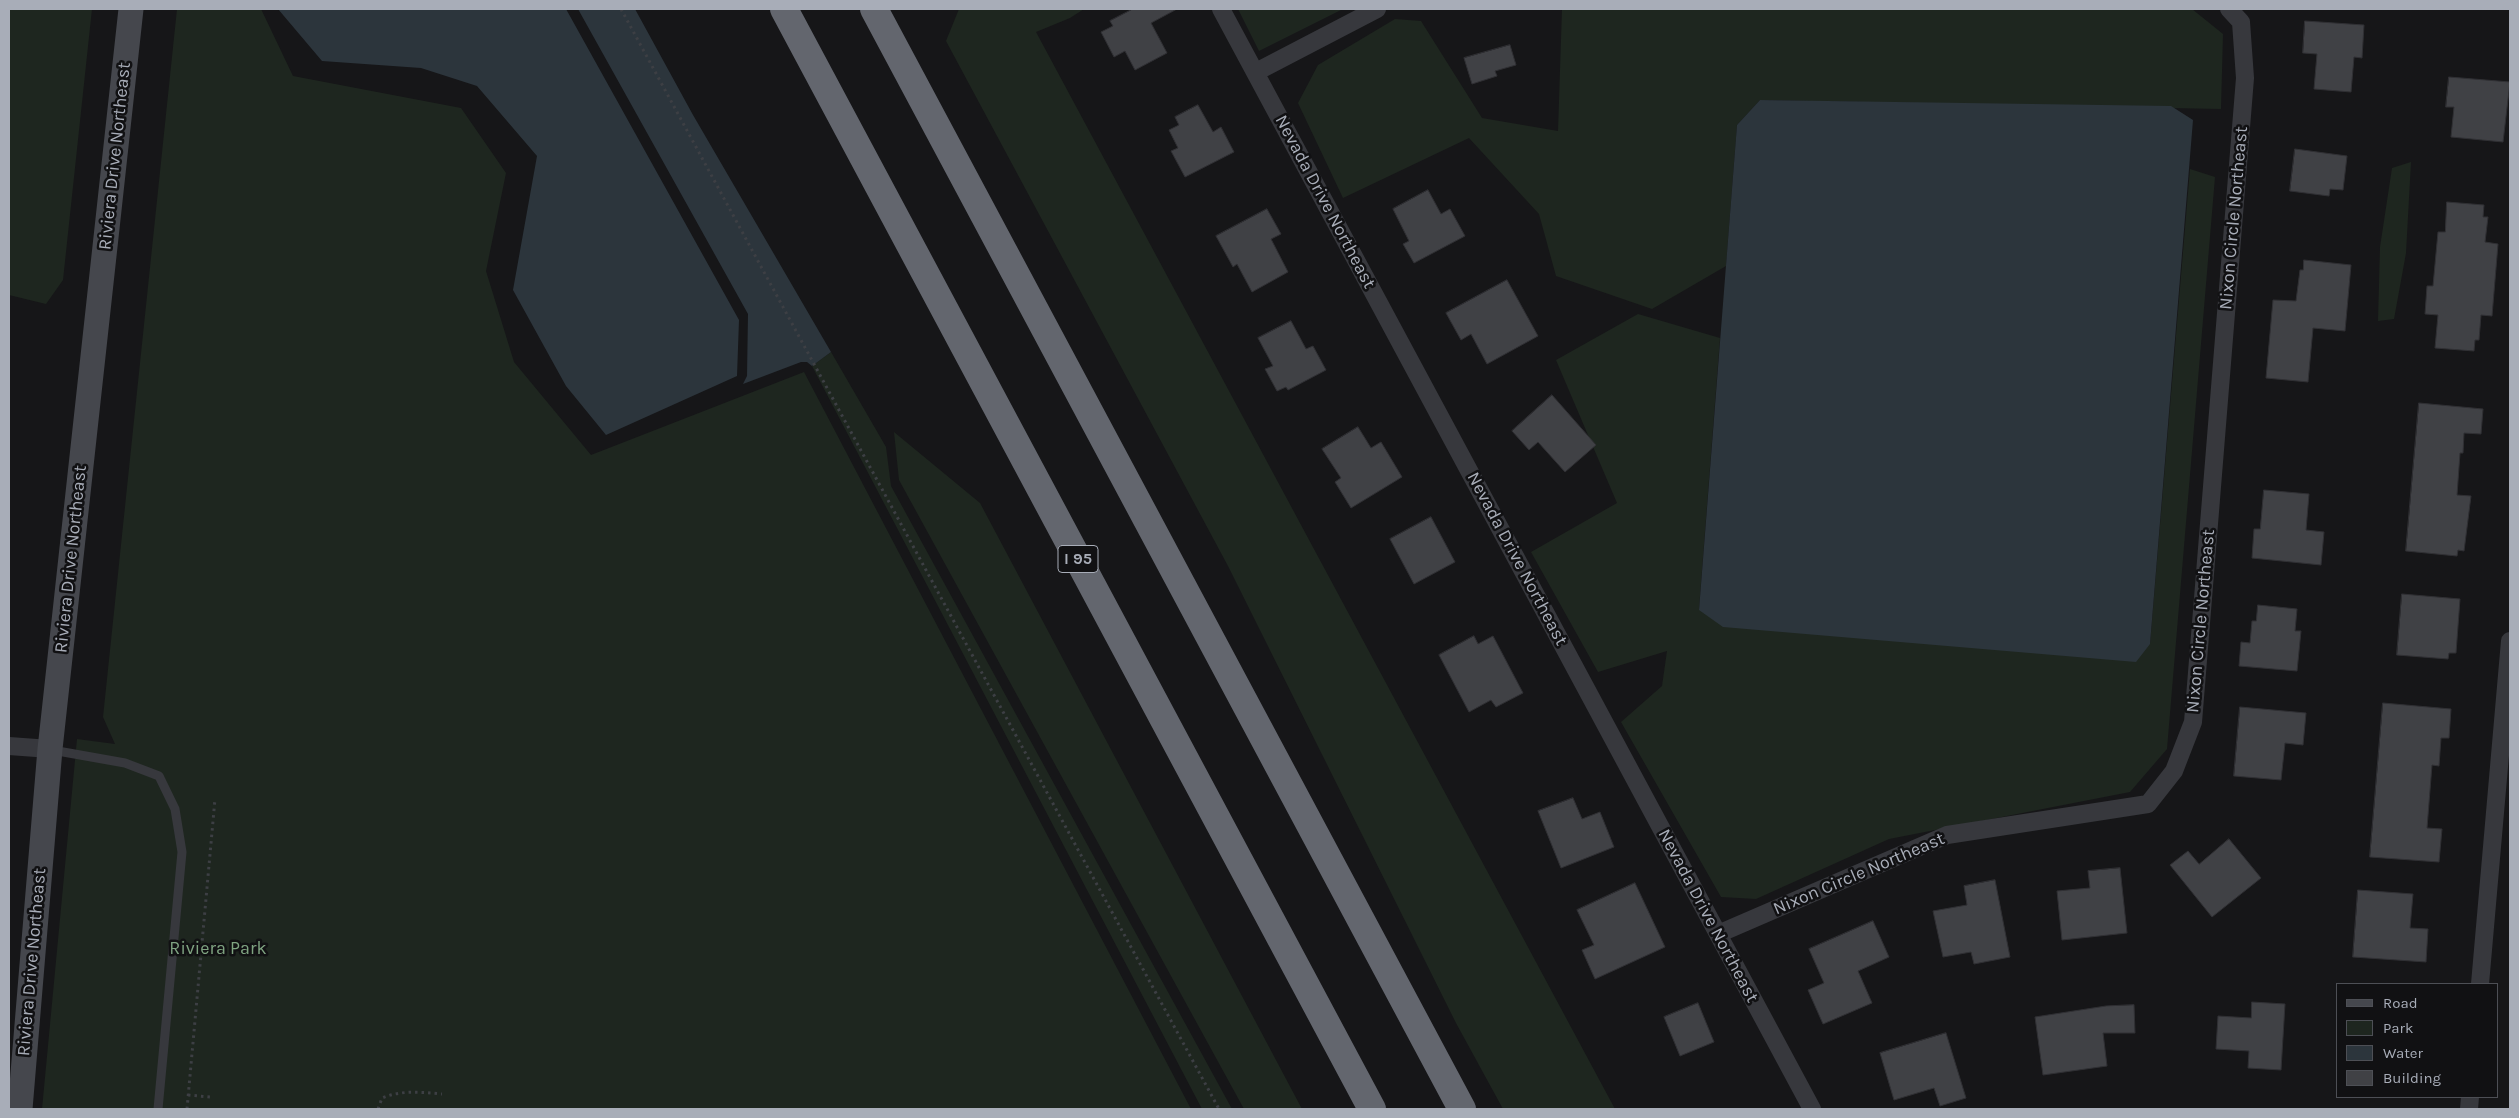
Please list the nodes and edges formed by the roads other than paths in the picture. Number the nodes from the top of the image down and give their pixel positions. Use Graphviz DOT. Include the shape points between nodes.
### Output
graph roads {
  1 [pos="131,9"];
  2 [pos="784,9"];
  3 [pos="874,9"];
  4 [pos="1221,9"];
  5 [pos="1377,9"];
  6 [pos="2229,9"];
  7 [pos="1256,72"];
  8 [pos="2510,641"];
  9 [pos="9,746"];
  10 [pos="50,749"];
  11 [pos="1718,934"];
  12 [pos="2480,983"];
  13 [pos="20,1109"];
  14 [pos="158,1109"];
  15 [pos="1372,1109"];
  16 [pos="1462,1109"];
  17 [pos="1812,1109"];
  1 -- 10 [label="street, Riviera Drive Northeast"];
  2 -- 15 [label="highway, I 95"];
  3 -- 16 [label="highway"];
  4 -- 7 [label="street, Nevada Drive Northeast"];
  5 -- 7 [label="street"];
  6 -- 11 [label="street, Nixon Circle Northeast" via="2241,22 2245,78 2193,722 2174,771 2148,804 1947,835"];
  7 -- 11 [label="street, Nevada Drive Northeast"];
  8 -- 12 [label="street"];
  9 -- 10 [label="street"];
  10 -- 13 [label="street, Riviera Drive Northeast"];
  10 -- 14 [label="lane" via="125,763 159,776 175,809 182,852"];
  11 -- 17 [label="street, Nevada Drive Northeast"];
}
